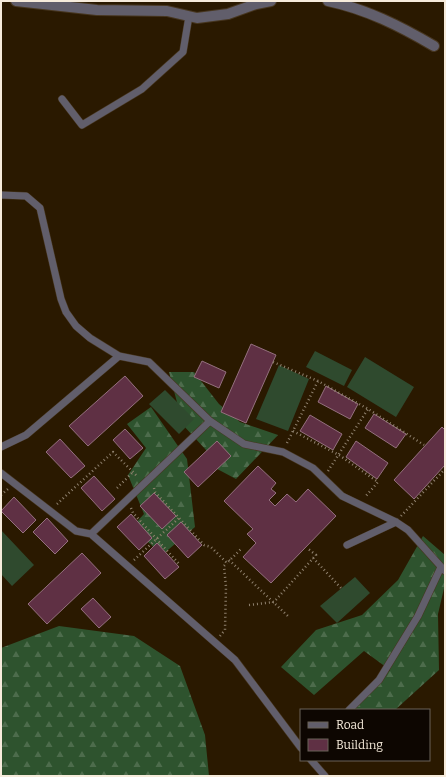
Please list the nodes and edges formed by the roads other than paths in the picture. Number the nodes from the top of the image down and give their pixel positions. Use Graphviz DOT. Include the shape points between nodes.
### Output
graph roads {
  1 [pos="16,1"];
  2 [pos="271,1"];
  3 [pos="328,1"];
  4 [pos="189,16"];
  5 [pos="434,46"];
  6 [pos="62,99"];
  7 [pos="1,195"];
  8 [pos="119,356"];
  9 [pos="210,421"];
  10 [pos="1,447"];
  11 [pos="1,473"];
  12 [pos="396,522"];
  13 [pos="91,534"];
  14 [pos="347,545"];
  15 [pos="443,569"];
  16 [pos="350,709"];
  17 [pos="300,747"];
  18 [pos="312,761"];
  19 [pos="325,776"];
  1 -- 4 [label="street" via="97,10 167,11"];
  2 -- 4 [label="street" via="228,14 197,18"];
  3 -- 5 [label="street" via="351,6 388,21"];
  4 -- 6 [label="lane" via="183,52 142,89 82,125"];
  7 -- 8 [label="lane" via="26,196 40,208 66,312 76,326 90,338"];
  8 -- 9 [label="lane" via="150,362"];
  8 -- 10 [label="lane" via="26,435"];
  9 -- 12 [label="lane" via="244,444 283,452 313,468 342,496"];
  9 -- 13 [label="lane"];
  11 -- 13 [label="lane" via="76,531"];
  12 -- 14 [label="lane"];
  12 -- 15 [label="lane" via="408,530"];
  13 -- 17 [label="lane" via="235,660"];
  15 -- 16 [label="lane" via="418,616 378,680"];
  18 -- 19 [label="lane"];
}
